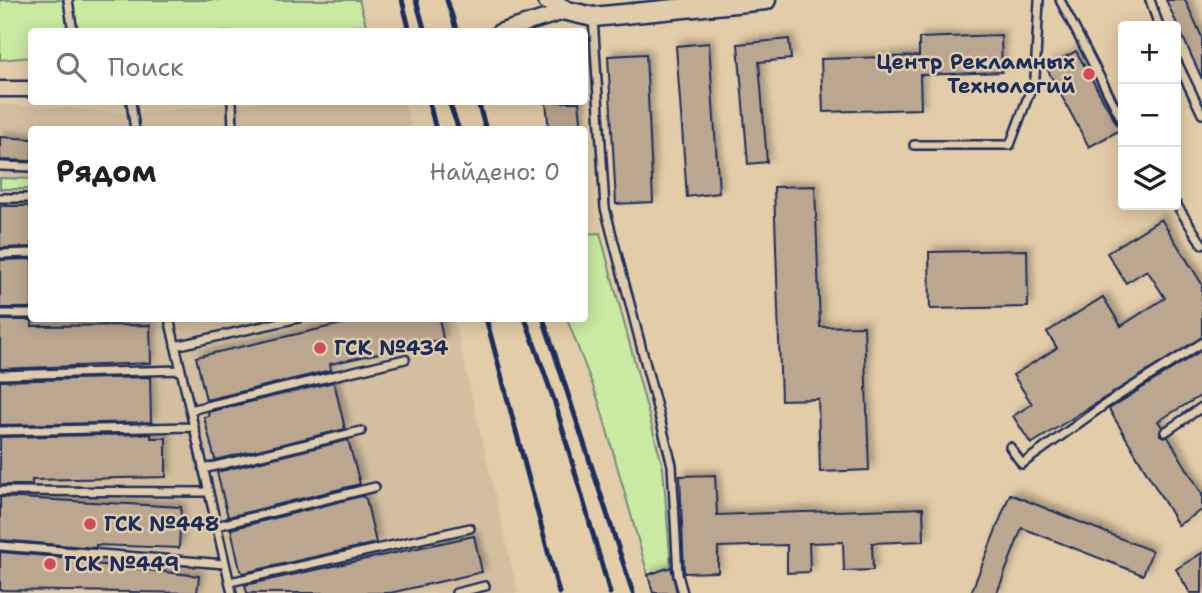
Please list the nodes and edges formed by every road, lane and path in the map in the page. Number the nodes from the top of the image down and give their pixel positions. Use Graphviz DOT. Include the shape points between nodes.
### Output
graph roads {
  1 [pos="68,0"];
  2 [pos="547,0"];
  3 [pos="766,0"];
  4 [pos="1039,0"];
  5 [pos="1060,0"];
  6 [pos="1150,0"];
  7 [pos="636,7"];
  8 [pos="566,10"];
  9 [pos="593,17"];
  10 [pos="1157,21"];
  11 [pos="72,28"];
  12 [pos="511,28"];
  13 [pos="1181,70"];
  14 [pos="0,89"];
  15 [pos="28,89"];
  16 [pos="131,105"];
  17 [pos="232,105"];
  18 [pos="1118,112"];
  19 [pos="1202,114"];
  20 [pos="134,126"];
  21 [pos="233,126"];
  22 [pos="914,145"];
  23 [pos="0,166"];
  24 [pos="28,167"];
  25 [pos="0,198"];
  26 [pos="28,198"];
  27 [pos="1180,210"];
  28 [pos="1202,244"];
  29 [pos="28,253"];
  30 [pos="0,254"];
  31 [pos="0,314"];
  32 [pos="28,314"];
  33 [pos="170,322"];
  34 [pos="281,322"];
  35 [pos="1202,342"];
  36 [pos="176,346"];
  37 [pos="405,359"];
  38 [pos="181,370"];
  39 [pos="0,375"];
  40 [pos="1202,407"];
  41 [pos="190,410"];
  42 [pos="192,427"];
  43 [pos="0,431"];
  44 [pos="361,431"];
  45 [pos="1165,432"];
  46 [pos="1010,447"];
  47 [pos="203,469"];
  48 [pos="374,487"];
  49 [pos="0,491"];
  50 [pos="208,492"];
  51 [pos="216,526"];
  52 [pos="470,528"];
  53 [pos="0,547"];
  54 [pos="225,565"];
  55 [pos="230,582"];
  56 [pos="485,586"];
  57 [pos="232,593"];
  58 [pos="456,593"];
  59 [pos="683,593"];
  1 -- 11 [label="lane"];
  2 -- 8 [label="street"];
  3 -- 7 [label="street"];
  4 -- 22 [label="lane" via="1035,78 1010,145"];
  5 -- 18 [label="lane"];
  6 -- 10 [label="lane"];
  7 -- 9 [label="street"];
  8 -- 9 [label="street"];
  8 -- 12 [label="street"];
  9 -- 59 [label="lane" via="605,208 672,465"];
  13 -- 19 [label="lane"];
  14 -- 15 [label="street"];
  16 -- 20 [label="lane"];
  17 -- 21 [label="lane"];
  23 -- 24 [label="lane"];
  25 -- 26 [label="lane"];
  27 -- 28 [label="lane"];
  29 -- 30 [label="lane"];
  31 -- 32 [label="lane"];
  33 -- 36 [label="lane"];
  34 -- 36 [label="lane"];
  35 -- 46 [label="lane" via="1022,464"];
  36 -- 38 [label="lane"];
  37 -- 41 [label="lane"];
  38 -- 39 [label="lane"];
  38 -- 41 [label="lane"];
  40 -- 45 [label="lane"];
  41 -- 42 [label="lane"];
  42 -- 43 [label="lane"];
  42 -- 47 [label="lane"];
  44 -- 47 [label="lane"];
  47 -- 50 [label="lane"];
  48 -- 51 [label="lane"];
  49 -- 50 [label="lane"];
  50 -- 51 [label="lane"];
  51 -- 54 [label="lane"];
  52 -- 55 [label="lane"];
  53 -- 54 [label="lane"];
  54 -- 55 [label="lane"];
  55 -- 57 [label="lane"];
  56 -- 58 [label="lane"];
}
